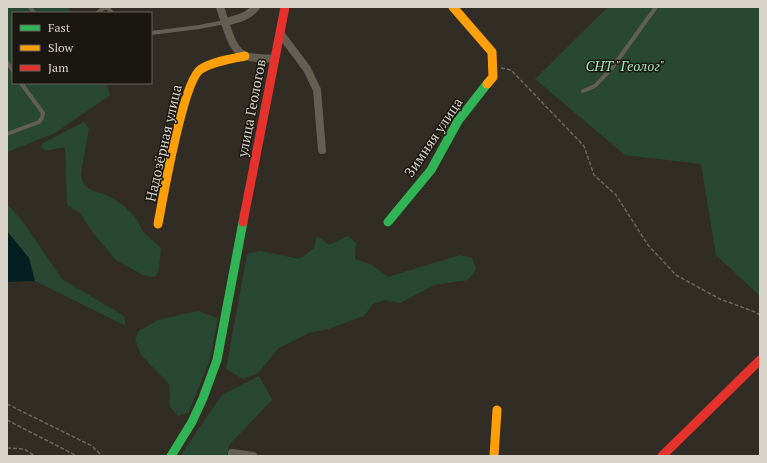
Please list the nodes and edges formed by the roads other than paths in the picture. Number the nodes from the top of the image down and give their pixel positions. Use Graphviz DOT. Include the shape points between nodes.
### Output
graph roads {
  1 [pos="220,7"];
  2 [pos="256,7"];
  3 [pos="285,7"];
  4 [pos="453,7"];
  5 [pos="656,7"];
  6 [pos="98,12"];
  7 [pos="111,12"];
  8 [pos="225,22"];
  9 [pos="280,32"];
  10 [pos="152,33"];
  11 [pos="244,56"];
  12 [pos="275,59"];
  13 [pos="22,84"];
  14 [pos="583,91"];
  15 [pos="7,134"];
  16 [pos="322,150"];
  17 [pos="388,222"];
  18 [pos="158,224"];
  19 [pos="760,360"];
  20 [pos="498,410"];
  21 [pos="172,456"];
  22 [pos="232,456"];
  23 [pos="253,456"];
  24 [pos="494,456"];
  25 [pos="662,456"];
  1 -- 8 [label="street"];
  2 -- 8 [label="street" via="241,18"];
  3 -- 9 [label="street, улица Геологов"];
  4 -- 17 [label="street, Зимняя улица" via="492,52 493,77 458,121 431,170"];
  5 -- 14 [label="lane" via="612,68 595,86"];
  6 -- 7 [label="lane" via="108,8"];
  8 -- 10 [label="lane" via="199,28"];
  8 -- 11 [label="street" via="230,36"];
  9 -- 12 [label="street, улица Геологов"];
  9 -- 16 [label="street" via="307,69 317,90"];
  11 -- 12 [label="street"];
  11 -- 18 [label="street, Надозёрная улица" via="217,62 200,69 194,76 183,105"];
  12 -- 21 [label="street, улица Геологов" via="217,360 199,411"];
  13 -- 15 [label="lane" via="43,114 42,118 39,122"];
  19 -- 25 [label="street"];
  20 -- 24 [label="street"];
  22 -- 23 [label="street" via="232,453"];
}
